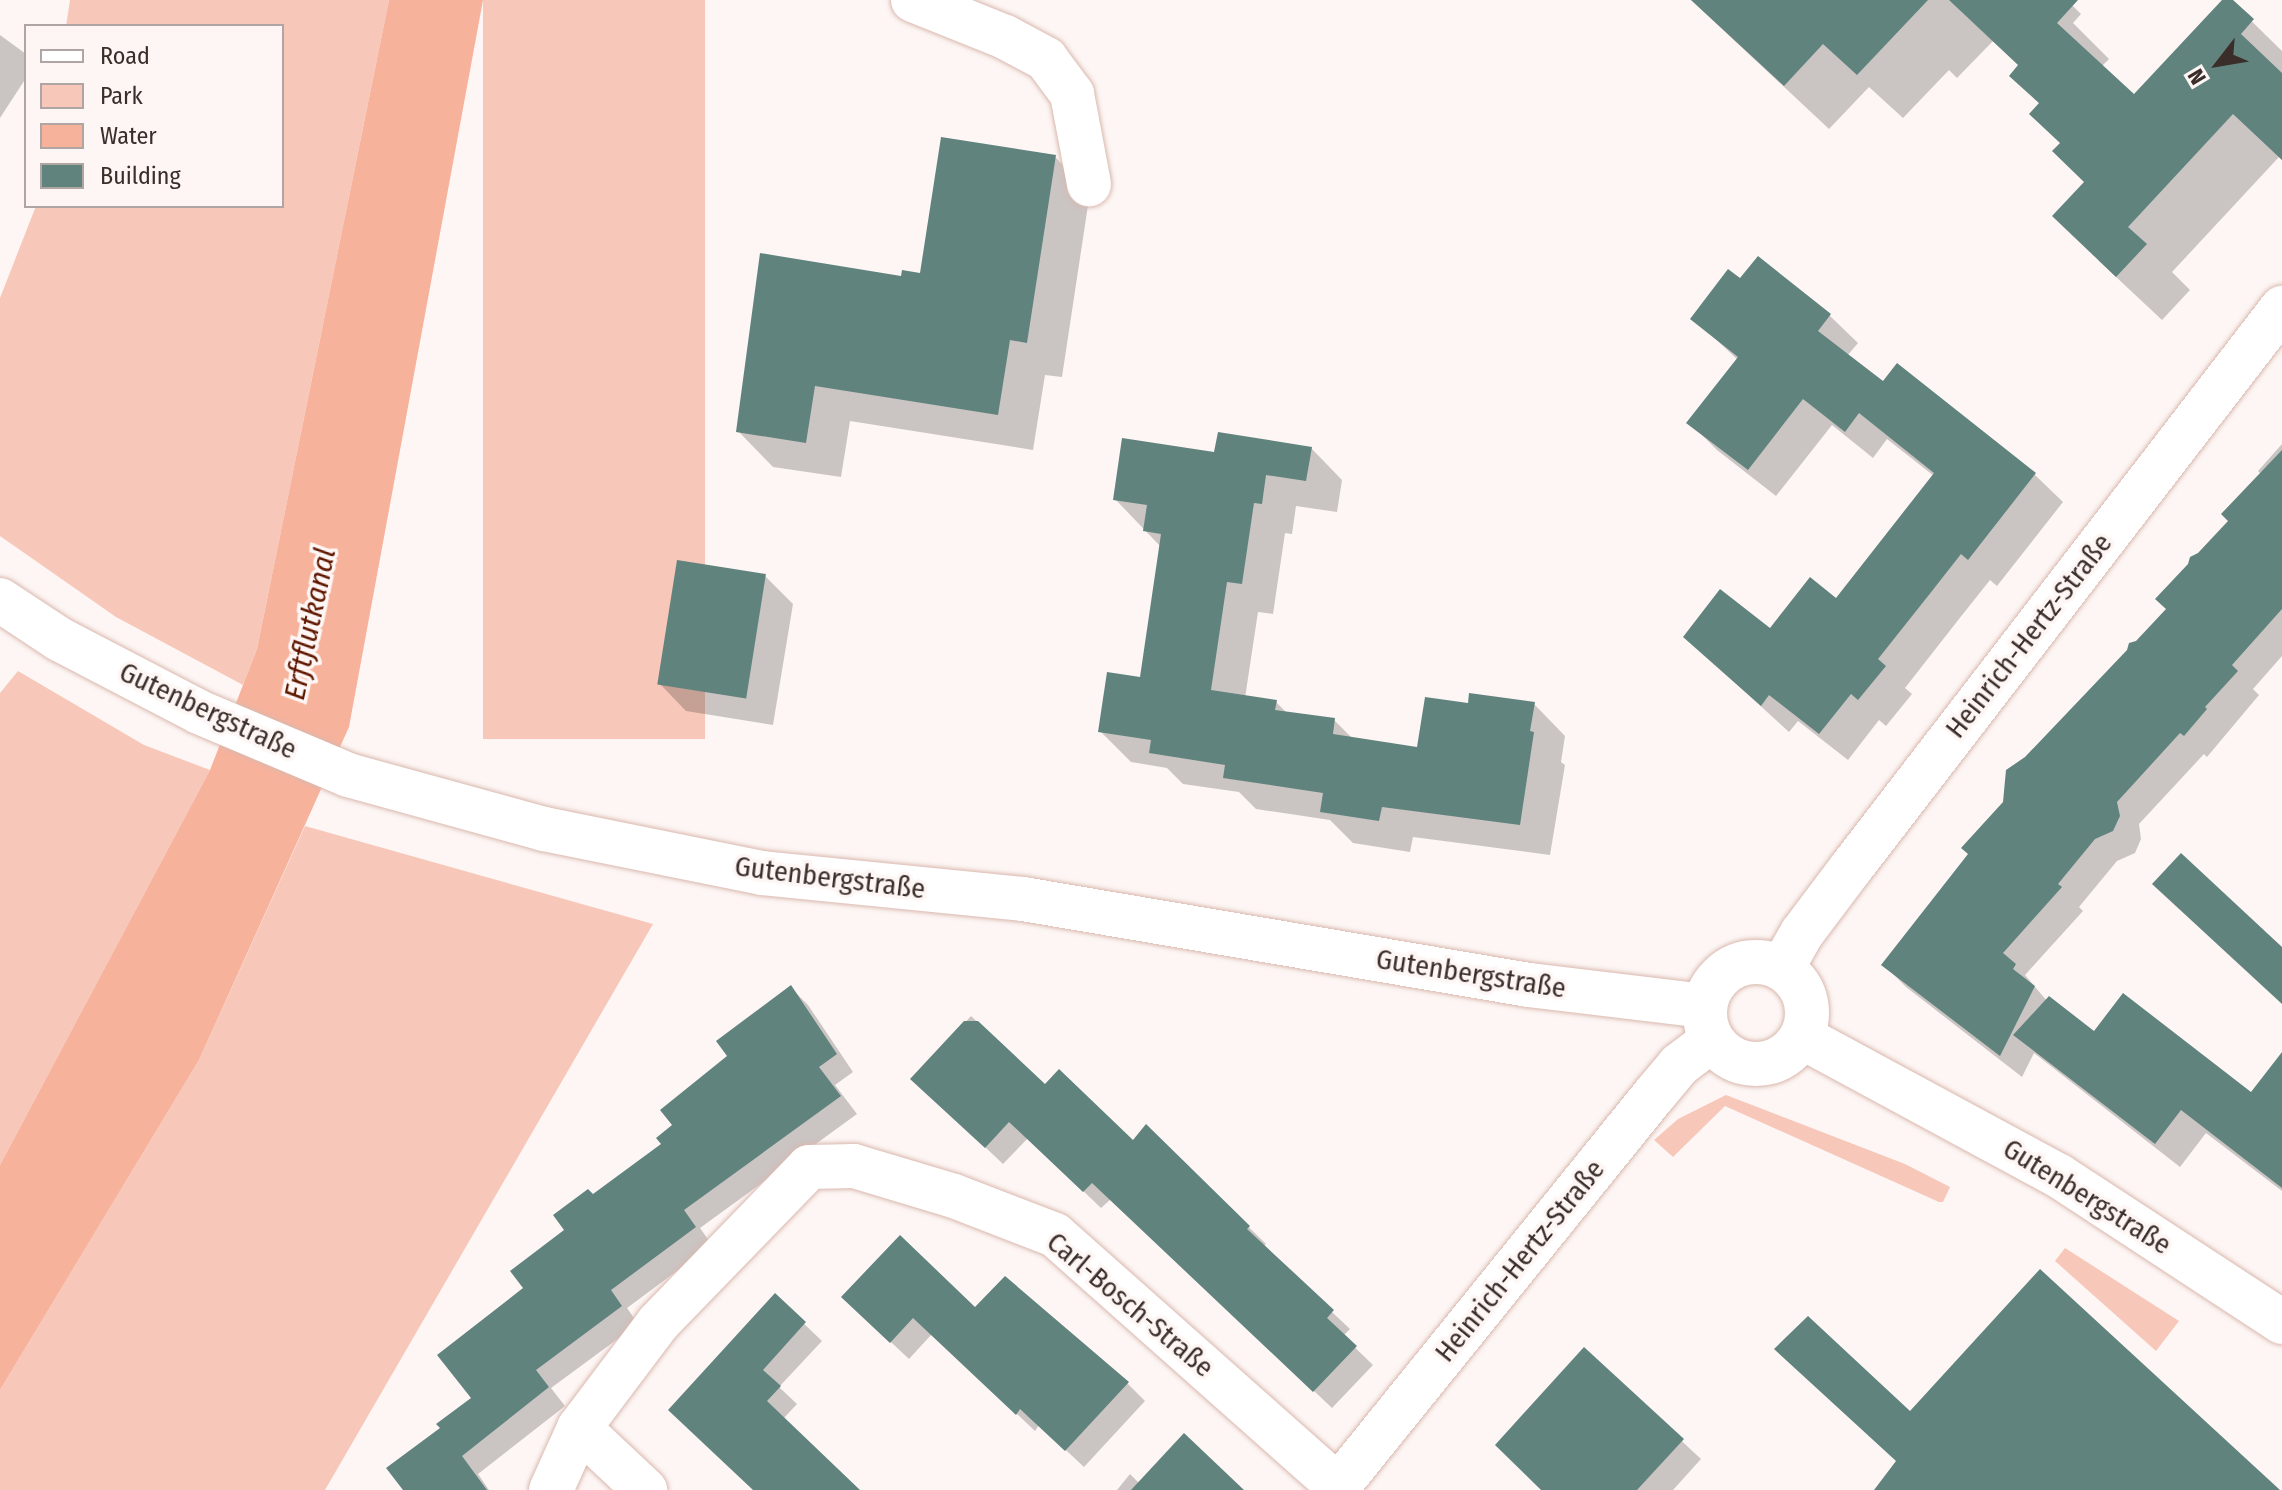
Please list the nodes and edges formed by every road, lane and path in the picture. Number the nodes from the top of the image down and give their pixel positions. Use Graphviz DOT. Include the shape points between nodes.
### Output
graph roads {
  1 [pos="913,0"];
  2 [pos="1089,184"];
  3 [pos="2282,308"];
  4 [pos="0,600"];
  5 [pos="1782,968"];
  6 [pos="1709,1023"];
  7 [pos="1802,1037"];
  8 [pos="2282,1322"];
  9 [pos="579,1428"];
  10 [pos="1336,1488"];
  11 [pos="551,1490"];
  12 [pos="645,1490"];
  1 -- 2 [label="street" via="1046,59 1072,94"];
  3 -- 5 [label="street, Heinrich-Hertz-Straße" via="1860,855"];
  4 -- 6 [label="street, Gutenbergstraße" via="59,639 199,712 348,775 544,829 762,873 1023,899 1529,985"];
  5 -- 6 [label="street" via="1750,961 1734,966 1715,983"];
  5 -- 7 [label="street" via="1803,991 1807,1022"];
  6 -- 7 [label="street" via="1725,1053 1740,1062 1776,1061"];
  6 -- 10 [label="street, Heinrich-Hertz-Straße"];
  7 -- 8 [label="street, Gutenbergstraße" via="2047,1168"];
  9 -- 10 [label="street, Carl-Bosch-Straße" via="658,1323 809,1167 854,1166 954,1196 1055,1235"];
  9 -- 11 [label="street, Carl-Bosch-Straße"];
  9 -- 12 [label="street"];
}
